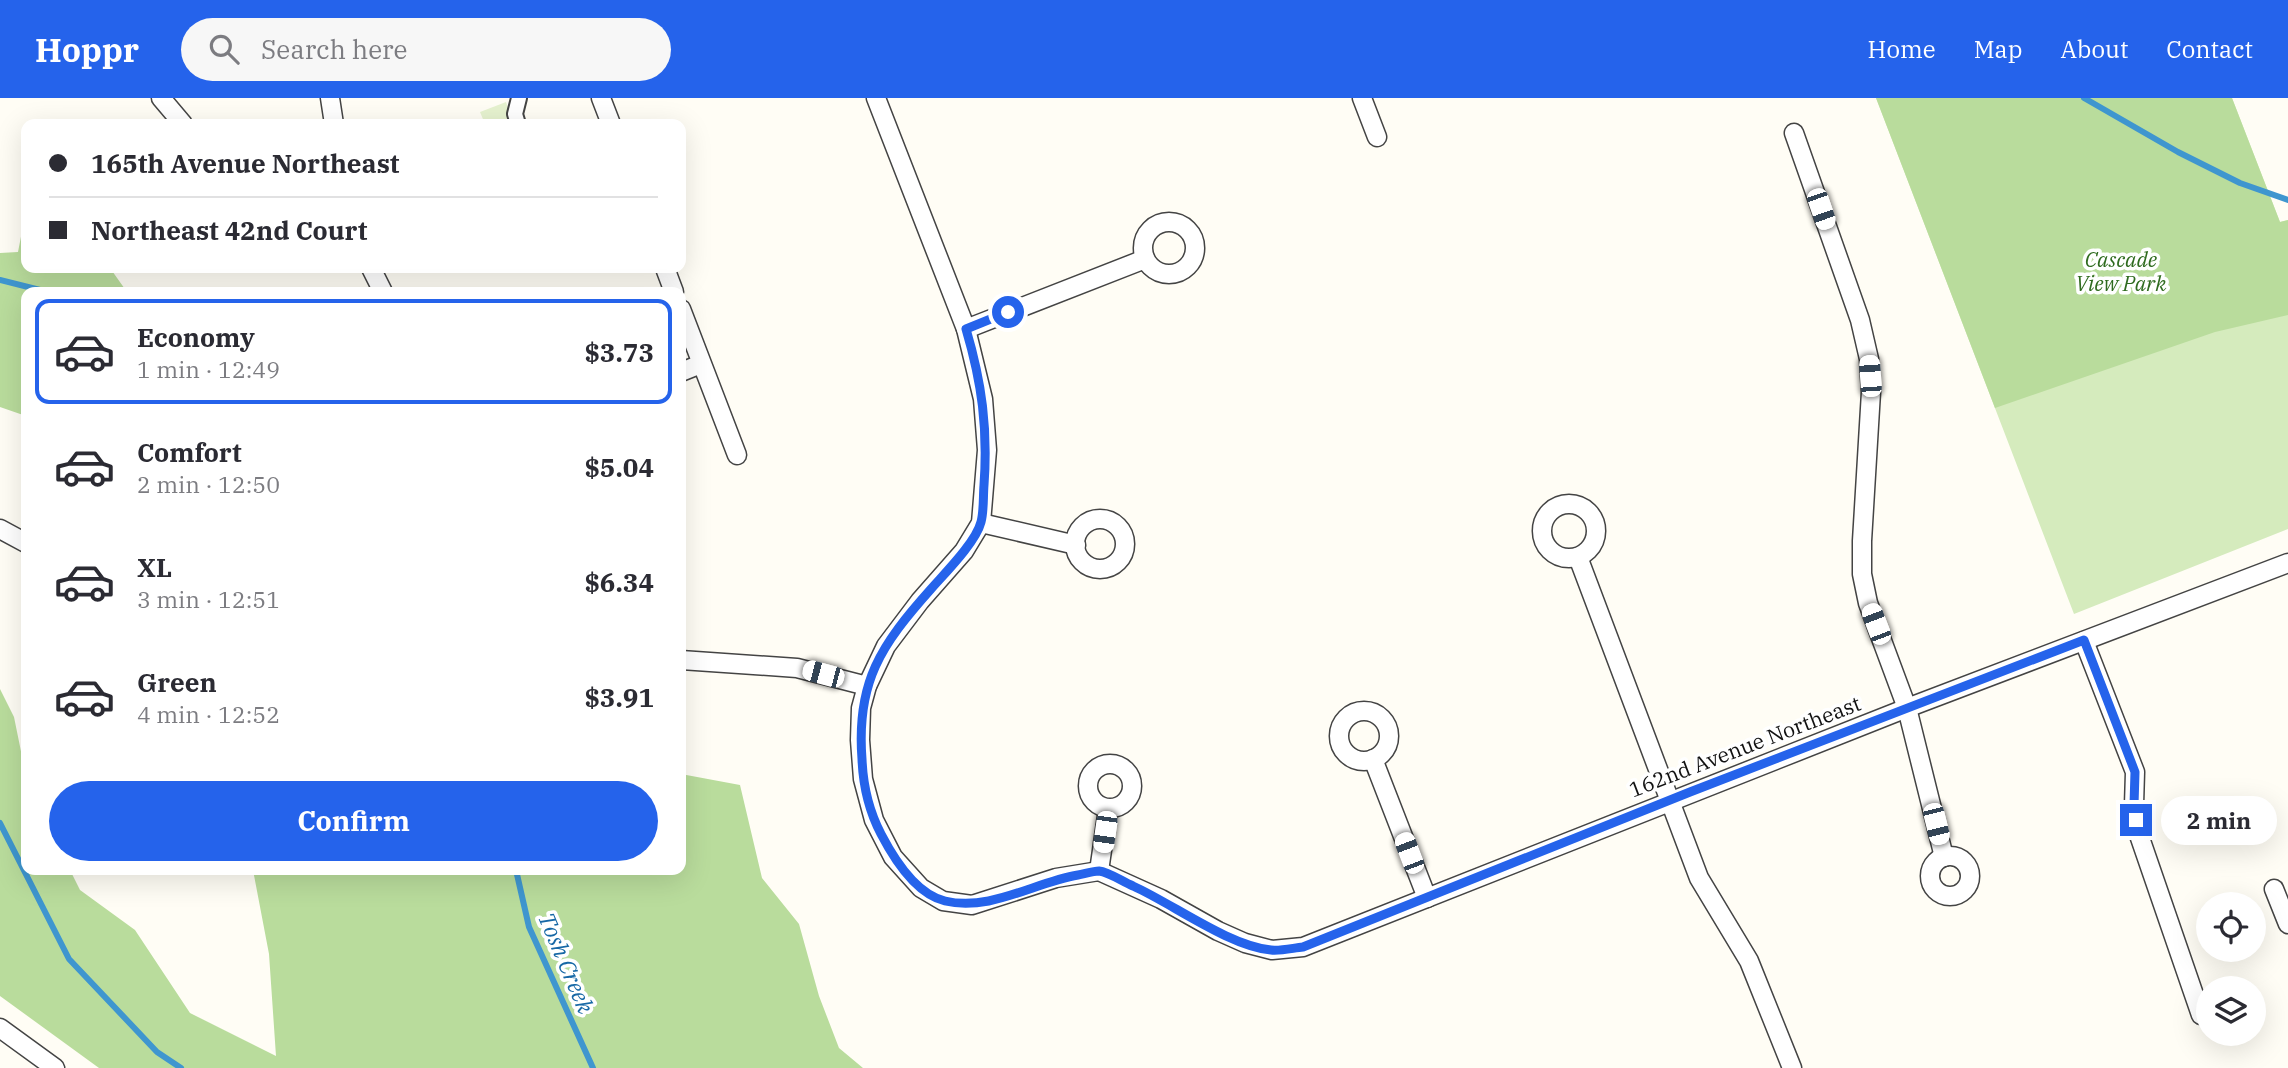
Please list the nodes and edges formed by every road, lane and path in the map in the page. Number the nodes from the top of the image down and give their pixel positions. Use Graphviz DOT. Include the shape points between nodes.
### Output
graph roads {
  1 [pos="161,98"];
  2 [pos="330,98"];
  3 [pos="519,98"];
  4 [pos="601,98"];
  5 [pos="876,98"];
  6 [pos="1362,98"];
  7 [pos="179,119"];
  8 [pos="333,119"];
  9 [pos="516,119"];
  10 [pos="609,119"];
  11 [pos="1794,133"];
  12 [pos="1377,137"];
  13 [pos="1145,259"];
  14 [pos="686,323"];
  15 [pos="966,329"];
  16 [pos="701,364"];
  17 [pos="686,370"];
  18 [pos="737,455"];
  19 [pos="981,523"];
  20 [pos="0,529"];
  21 [pos="21,541"];
  22 [pos="1076,545"];
  23 [pos="1578,557"];
  24 [pos="2288,563"];
  25 [pos="2084,640"];
  26 [pos="686,660"];
  27 [pos="867,686"];
  28 [pos="1907,708"];
  29 [pos="1373,759"];
  30 [pos="1671,800"];
  31 [pos="1108,808"];
  32 [pos="1944,857"];
  33 [pos="1099,871"];
  34 [pos="2274,889"];
  35 [pos="1427,898"];
  36 [pos="2288,923"];
  37 [pos="2196,1000"];
  38 [pos="0,1028"];
  39 [pos="55,1068"];
  40 [pos="1792,1068"];
  1 -- 7 [label="street"];
  2 -- 8 [label="street"];
  3 -- 9 [label="street"];
  4 -- 10 [label="street"];
  5 -- 15 [label="street"];
  6 -- 12 [label="street"];
  11 -- 28 [label="street" via="1860,320 1869,359 1862,574 1868,603"];
  13 -- 15 [label="street"];
  14 -- 16 [label="street"];
  15 -- 19 [label="street" via="983,399 986,450"];
  16 -- 17 [label="street"];
  16 -- 18 [label="street"];
  19 -- 22 [label="street"];
  19 -- 27 [label="street" via="964,551 886,646"];
  20 -- 21 [label="street"];
  23 -- 30 [label="street"];
  24 -- 25 [label="street, 162nd Avenue Northeast"];
  25 -- 28 [label="street, 162nd Avenue Northeast"];
  25 -- 37 [label="street" via="2135,772 2139,835"];
  26 -- 27 [label="street" via="797,668"];
  27 -- 33 [label="street" via="861,708 863,779 874,820 893,857 921,888 943,901 972,905 1056,878"];
  28 -- 30 [label="street, 162nd Avenue Northeast"];
  28 -- 32 [label="street"];
  29 -- 35 [label="street"];
  30 -- 35 [label="street, 162nd Avenue Northeast"];
  30 -- 40 [label="street" via="1699,878 1749,961"];
  31 -- 33 [label="street"];
  33 -- 35 [label="street, 162nd Avenue Northeast" via="1218,931 1272,950 1303,947"];
  34 -- 36 [label="street"];
  38 -- 39 [label="street"];
}
